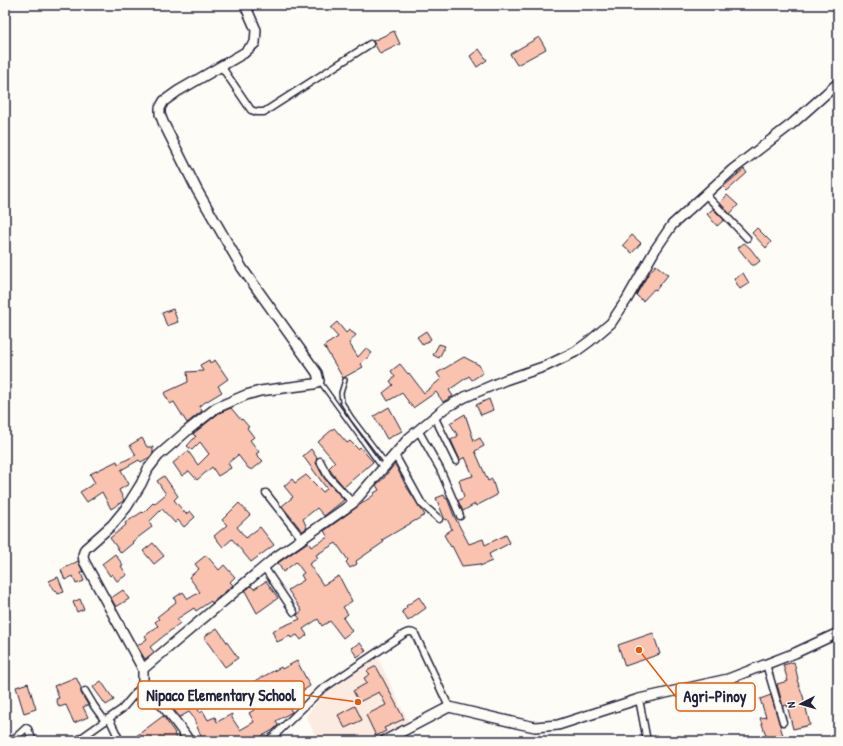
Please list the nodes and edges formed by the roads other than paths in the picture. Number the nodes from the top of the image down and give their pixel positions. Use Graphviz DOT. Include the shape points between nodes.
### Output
graph roads {
  1 [pos="245,5"];
  2 [pos="370,44"];
  3 [pos="221,66"];
  4 [pos="838,83"];
  5 [pos="705,194"];
  6 [pos="747,238"];
  7 [pos="345,380"];
  8 [pos="318,381"];
  9 [pos="434,416"];
  10 [pos="418,430"];
  11 [pos="394,455"];
  12 [pos="320,461"];
  13 [pos="456,461"];
  14 [pos="385,466"];
  15 [pos="266,493"];
  16 [pos="353,503"];
  17 [pos="460,516"];
  18 [pos="439,520"];
  19 [pos="302,539"];
  20 [pos="264,567"];
  21 [pos="294,612"];
  22 [pos="838,633"];
  23 [pos="766,664"];
  24 [pos="143,669"];
  25 [pos="143,684"];
  26 [pos="85,691"];
  27 [pos="639,699"];
  28 [pos="449,707"];
  29 [pos="107,719"];
  30 [pos="783,722"];
  31 [pos="12,741"];
  32 [pos="33,741"];
  33 [pos="77,741"];
  34 [pos="120,741"];
  35 [pos="189,741"];
  36 [pos="267,741"];
  37 [pos="384,741"];
  38 [pos="647,741"];
  1 -- 3 [label="street" via="256,30 255,43 244,53"];
  2 -- 3 [label="street" via="264,112 251,110"];
  3 -- 8 [label="street" via="164,101 160,108 162,122 242,268 317,373"];
  4 -- 5 [label="street"];
  5 -- 6 [label="street"];
  5 -- 9 [label="street" via="672,225 611,323 590,341 575,352 546,366 465,397"];
  7 -- 14 [label="lane" via="341,393 342,402"];
  8 -- 14 [label="lane"];
  8 -- 24 [label="street" via="314,384 260,391 216,408 158,456 126,508 85,549 84,561"];
  9 -- 10 [label="street"];
  9 -- 13 [label="street"];
  10 -- 11 [label="street"];
  10 -- 17 [label="street" via="440,469"];
  11 -- 14 [label="street"];
  11 -- 18 [label="street" via="422,504"];
  12 -- 16 [label="street" via="328,476"];
  14 -- 16 [label="street"];
  15 -- 19 [label="street"];
  16 -- 19 [label="street"];
  19 -- 20 [label="street"];
  20 -- 21 [label="street"];
  20 -- 24 [label="street"];
  22 -- 23 [label="street"];
  23 -- 27 [label="street" via="721,681"];
  23 -- 30 [label="street"];
  24 -- 25 [label="street"];
  25 -- 29 [label="street" via="122,709"];
  25 -- 35 [label="street" via="179,724"];
  26 -- 29 [label="street" via="94,706"];
  27 -- 28 [label="street" via="546,727 535,727"];
  27 -- 38 [label="street"];
  28 -- 36 [label="street" via="415,634 411,632 404,634 320,690"];
  28 -- 37 [label="street"];
  29 -- 33 [label="street"];
  29 -- 34 [label="street"];
  31 -- 32 [label="street" via="26,728"];
}
